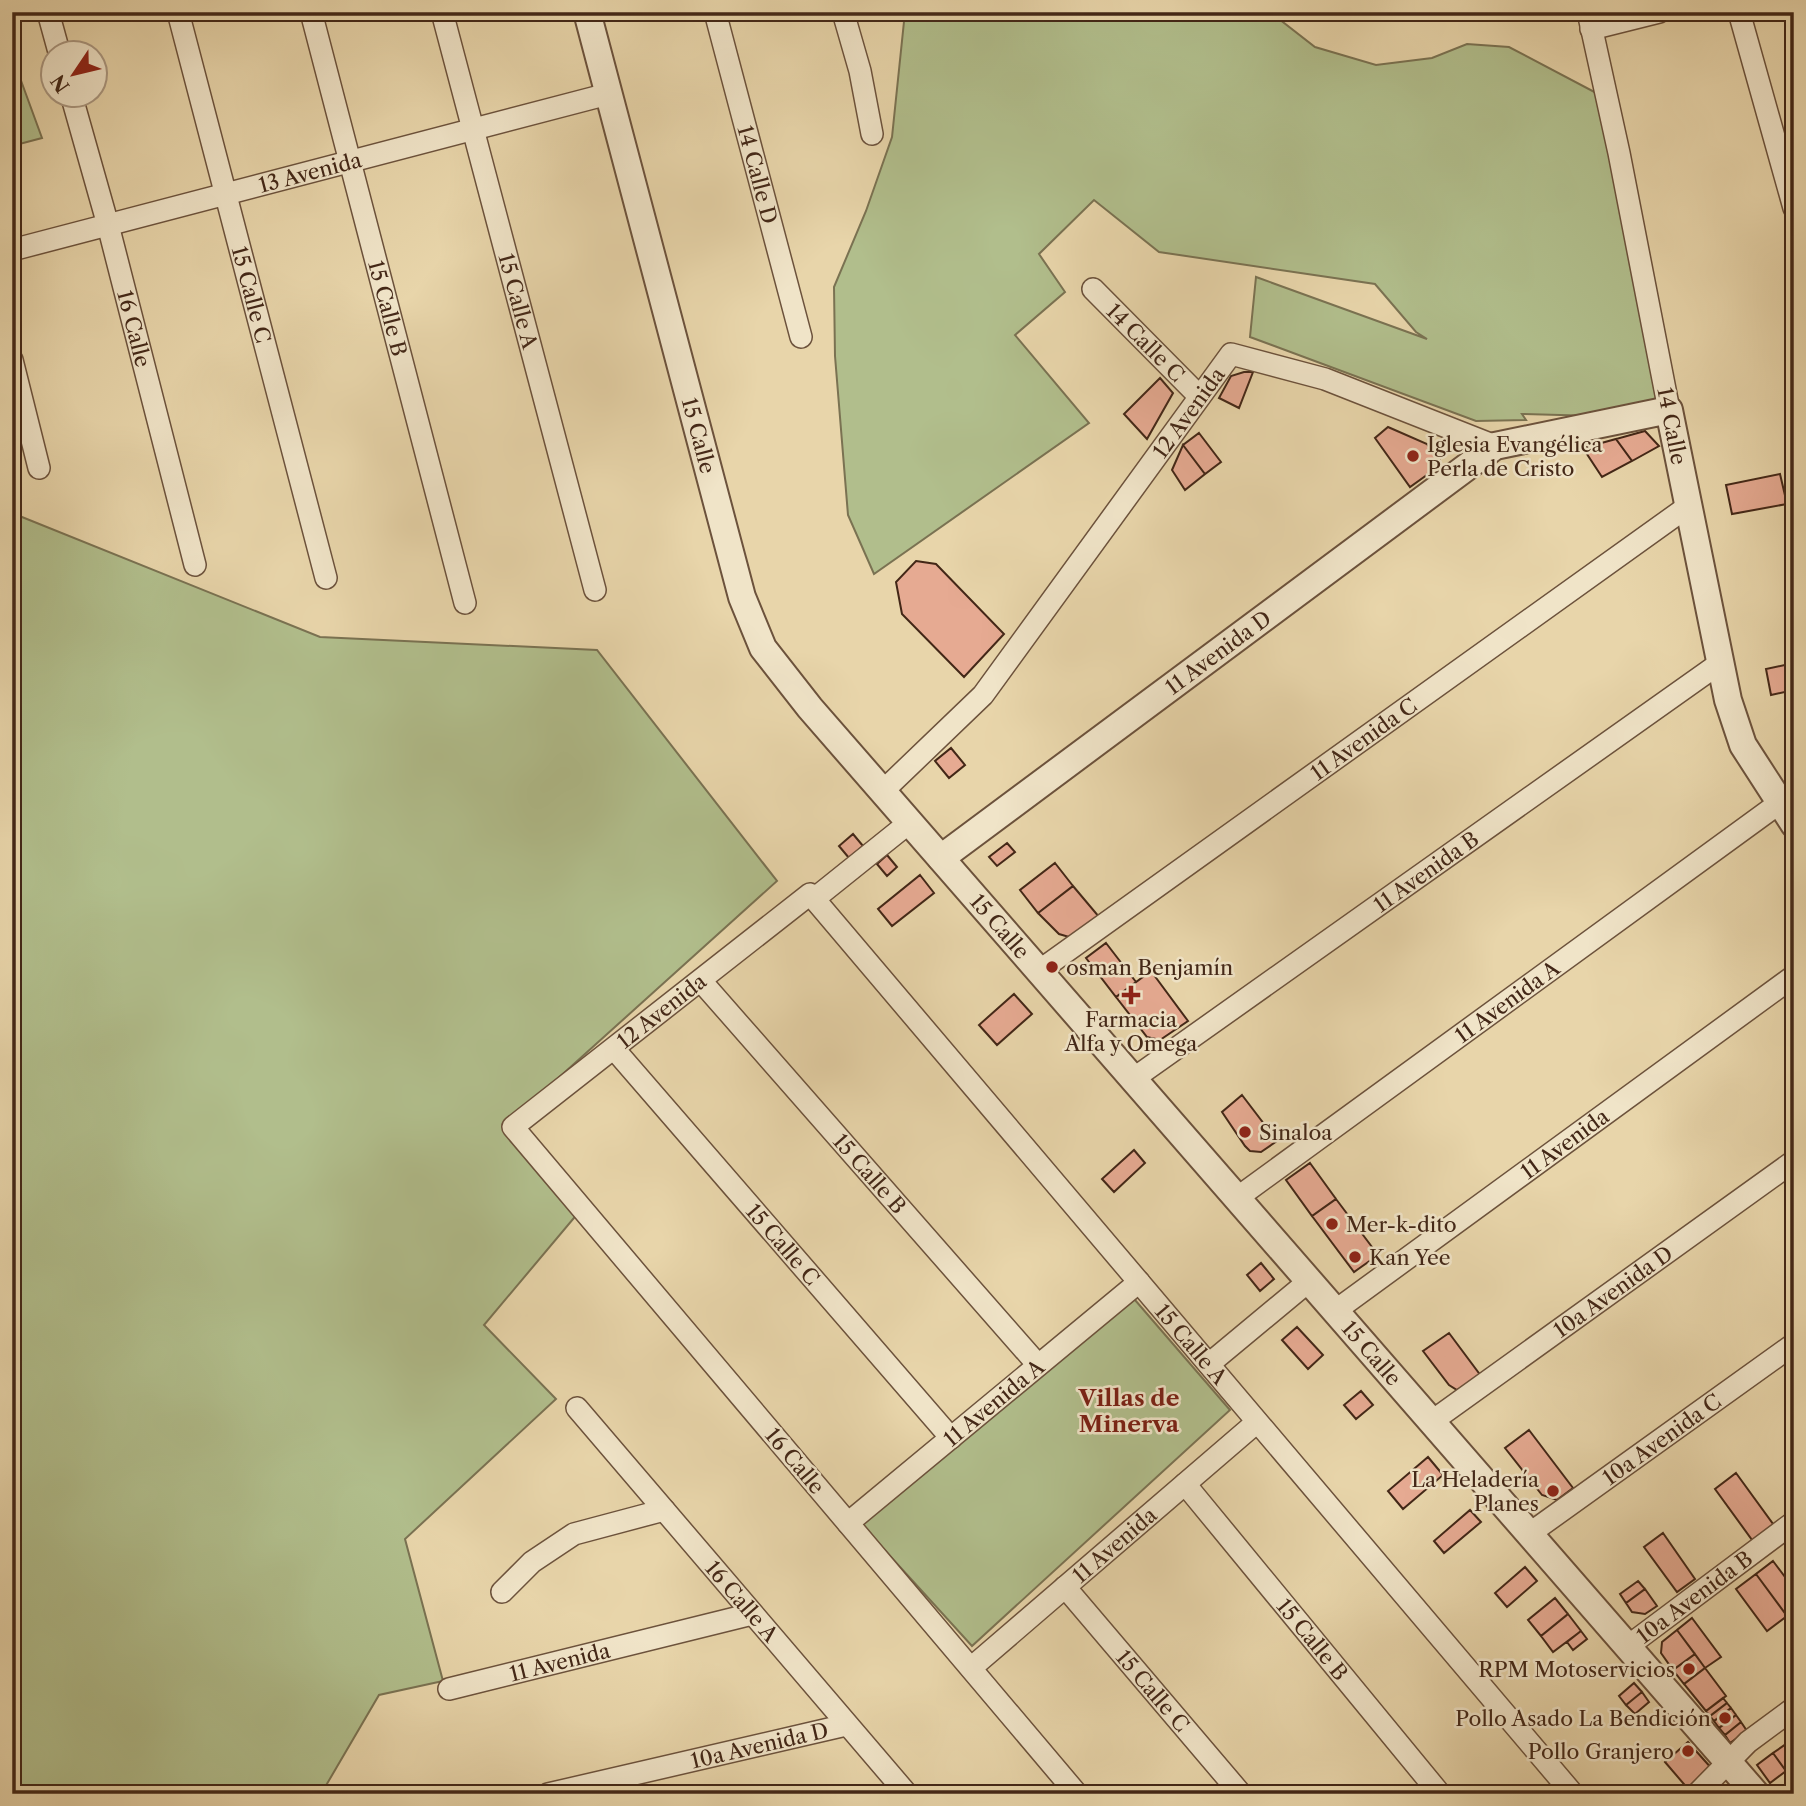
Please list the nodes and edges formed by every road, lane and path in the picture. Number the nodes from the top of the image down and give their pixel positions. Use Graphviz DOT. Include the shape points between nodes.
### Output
graph roads {
  1 [pos="48,12"];
  2 [pos="178,12"];
  3 [pos="311,12"];
  4 [pos="442,12"];
  5 [pos="587,12"];
  6 [pos="715,12"];
  7 [pos="843,12"];
  8 [pos="1659,12"];
  9 [pos="1740,12"];
  10 [pos="1590,20"];
  11 [pos="55,38"];
  12 [pos="608,94"];
  13 [pos="75,108"];
  14 [pos="473,130"];
  15 [pos="872,134"];
  16 [pos="351,162"];
  17 [pos="225,195"];
  18 [pos="1794,208"];
  19 [pos="108,225"];
  20 [pos="12,250"];
  21 [pos="1093,289"];
  22 [pos="801,337"];
  23 [pos="12,360"];
  24 [pos="1199,396"];
  25 [pos="1669,410"];
  26 [pos="1495,446"];
  27 [pos="39,468"];
  28 [pos="1688,507"];
  29 [pos="195,565"];
  30 [pos="326,578"];
  31 [pos="595,590"];
  32 [pos="465,603"];
  33 [pos="1720,663"];
  34 [pos="883,791"];
  35 [pos="1786,814"];
  36 [pos="910,822"];
  37 [pos="940,858"];
  38 [pos="812,897"];
  39 [pos="1039,971"];
  40 [pos="1794,976"];
  41 [pos="701,981"];
  42 [pos="615,1050"];
  43 [pos="1133,1079"];
  44 [pos="513,1127"];
  45 [pos="1794,1161"];
  46 [pos="1237,1198"];
  47 [pos="1308,1281"];
  48 [pos="1139,1282"];
  49 [pos="1335,1311"];
  50 [pos="1794,1344"];
  51 [pos="1209,1364"];
  52 [pos="1038,1365"];
  53 [pos="577,1408"];
  54 [pos="1257,1422"];
  55 [pos="1431,1422"];
  56 [pos="951,1438"];
  57 [pos="1185,1484"];
  58 [pos="664,1510"];
  59 [pos="1794,1522"];
  60 [pos="848,1523"];
  61 [pos="1529,1534"];
  62 [pos="1065,1587"];
  63 [pos="502,1592"];
  64 [pos="752,1614"];
  65 [pos="1627,1647"];
  66 [pos="971,1668"];
  67 [pos="449,1689"];
  68 [pos="1794,1708"];
  69 [pos="846,1725"];
  70 [pos="1728,1762"];
  71 [pos="548,1794"];
  72 [pos="906,1794"];
  73 [pos="1077,1794"];
  74 [pos="1241,1794"];
  75 [pos="1440,1794"];
  76 [pos="1573,1794"];
  77 [pos="1697,1794"];
  78 [pos="1756,1794"];
  1 -- 11 [label="street"];
  2 -- 17 [label="street, 15 Calle C"];
  3 -- 16 [label="street, 15 Calle B"];
  4 -- 14 [label="street, 15 Calle A"];
  5 -- 12 [label="street, 15 Calle"];
  6 -- 22 [label="street, 14 Calle D"];
  7 -- 15 [label="street"];
  8 -- 10 [label="street"];
  9 -- 18 [label="street"];
  10 -- 25 [label="street, 14 Calle"];
  12 -- 14 [label="street, 13 Avenida"];
  12 -- 34 [label="street, 15 Calle" via="742,597 763,648"];
  13 -- 19 [label="street, 16 Calle"];
  14 -- 16 [label="street, 13 Avenida"];
  14 -- 31 [label="street, 15 Calle A"];
  16 -- 17 [label="street, 13 Avenida"];
  16 -- 32 [label="street, 15 Calle B"];
  17 -- 19 [label="street, 13 Avenida"];
  17 -- 30 [label="street, 15 Calle C"];
  19 -- 20 [label="street, 13 Avenida"];
  19 -- 29 [label="street, 16 Calle"];
  21 -- 24 [label="street, 14 Calle C"];
  23 -- 27 [label="street"];
  24 -- 26 [label="street, 12 Avenida" via="1231,354 1325,379"];
  24 -- 34 [label="street, 12 Avenida" via="983,695"];
  25 -- 26 [label="street"];
  25 -- 28 [label="street, 14 Calle"];
  26 -- 37 [label="street, 11 Avenida D"];
  28 -- 33 [label="street, 14 Calle"];
  28 -- 39 [label="street, 11 Avenida C"];
  33 -- 35 [label="street, 14 Calle" via="1743,745"];
  33 -- 43 [label="street, 11 Avenida B"];
  34 -- 36 [label="street, 15 Calle"];
  35 -- 46 [label="street, 11 Avenida A"];
  36 -- 37 [label="street, 15 Calle"];
  36 -- 38 [label="street, 12 Avenida"];
  37 -- 39 [label="street, 15 Calle"];
  38 -- 41 [label="street, 12 Avenida"];
  38 -- 48 [label="street, 15 Calle A"];
  39 -- 43 [label="street, 15 Calle"];
  40 -- 49 [label="street, 11 Avenida"];
  41 -- 42 [label="street, 12 Avenida"];
  41 -- 52 [label="street, 15 Calle B"];
  42 -- 44 [label="street, 12 Avenida"];
  42 -- 56 [label="street, 15 Calle C"];
  43 -- 46 [label="street, 15 Calle"];
  44 -- 60 [label="street, 16 Calle"];
  45 -- 55 [label="street, 10a Avenida D"];
  46 -- 47 [label="street, 15 Calle"];
  47 -- 49 [label="street, 15 Calle"];
  47 -- 51 [label="street"];
  48 -- 51 [label="street, 15 Calle A"];
  48 -- 52 [label="street, 11 Avenida A"];
  49 -- 55 [label="street, 15 Calle"];
  50 -- 61 [label="street, 10a Avenida C"];
  51 -- 54 [label="street, 15 Calle A"];
  52 -- 56 [label="street, 11 Avenida A"];
  53 -- 58 [label="street, 16 Calle A"];
  54 -- 57 [label="street, 11 Avenida"];
  54 -- 76 [label="street, 15 Calle A"];
  55 -- 61 [label="street, 15 Calle"];
  56 -- 60 [label="street, 11 Avenida A"];
  57 -- 62 [label="street, 11 Avenida"];
  57 -- 75 [label="street, 15 Calle B"];
  58 -- 63 [label="street" via="574,1534 533,1562"];
  58 -- 64 [label="street, 16 Calle A"];
  59 -- 65 [label="street, 10a Avenida B"];
  60 -- 66 [label="street, 16 Calle"];
  61 -- 65 [label="street, 15 Calle"];
  62 -- 66 [label="street, 11 Avenida"];
  62 -- 74 [label="street, 15 Calle C"];
  64 -- 67 [label="street, 11 Avenida"];
  64 -- 69 [label="street, 16 Calle A"];
  65 -- 70 [label="street, 15 Calle"];
  66 -- 73 [label="street, 16 Calle"];
  68 -- 70 [label="street"];
  69 -- 71 [label="street, 10a Avenida D"];
  69 -- 72 [label="street, 16 Calle A"];
  70 -- 77 [label="street"];
  70 -- 78 [label="street, 15 Calle"];
}
